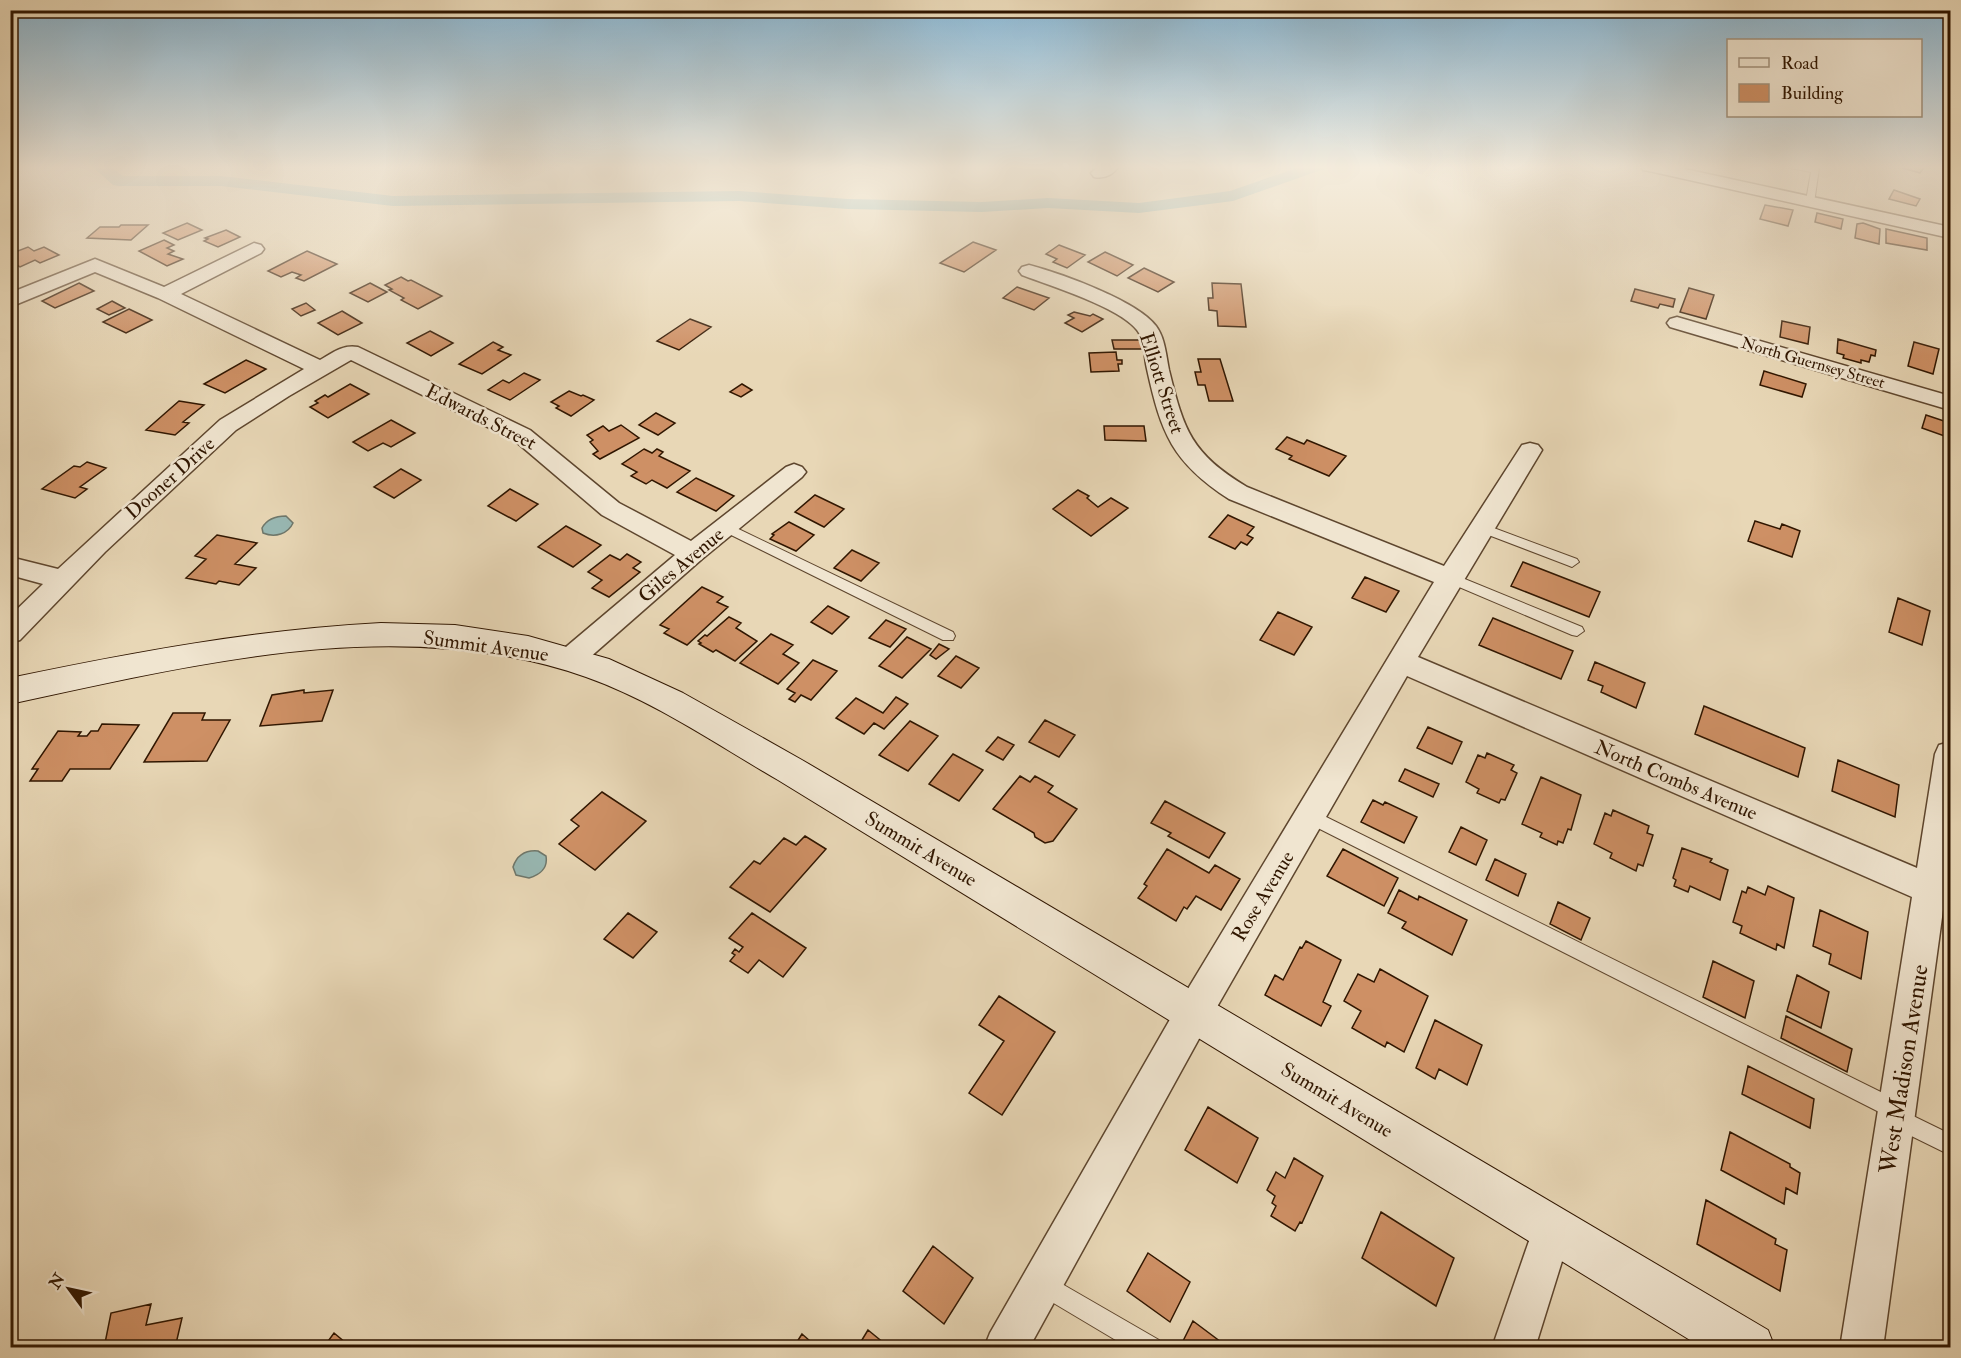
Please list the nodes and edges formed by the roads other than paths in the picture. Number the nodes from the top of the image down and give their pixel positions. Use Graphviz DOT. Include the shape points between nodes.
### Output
graph roads {
  1 [pos="1934,229"];
  2 [pos="1950,233"];
  3 [pos="254,249"];
  4 [pos="1029,272"];
  5 [pos="165,294"];
  6 [pos="10,301"];
  7 [pos="1677,323"];
  8 [pos="350,352"];
  9 [pos="322,369"];
  10 [pos="1950,403"];
  11 [pos="1530,450"];
  12 [pos="794,472"];
  13 [pos="726,527"];
  14 [pos="1483,528"];
  15 [pos="693,554"];
  16 [pos="1572,562"];
  17 [pos="10,566"];
  18 [pos="1450,578"];
  19 [pos="61,579"];
  20 [pos="1577,631"];
  21 [pos="10,633"];
  22 [pos="948,636"];
  23 [pos="570,659"];
  24 [pos="1402,662"];
  25 [pos="10,691"];
  26 [pos="1950,754"];
  27 [pos="1311,816"];
  28 [pos="1941,894"];
  29 [pos="1193,1014"];
  30 [pos="1897,1115"];
  31 [pos="1950,1145"];
  32 [pos="1552,1229"];
  33 [pos="1043,1284"];
  34 [pos="1005,1347"];
  35 [pos="1151,1347"];
  36 [pos="1514,1347"];
  37 [pos="1750,1347"];
  38 [pos="1861,1347"];
  1 -- 2 [label="street"];
  3 -- 5 [label="street"];
  4 -- 18 [label="street, Elliott Street" via="1126,310 1149,329 1175,428 1185,450 1206,474 1238,493"];
  5 -- 6 [label="street" via="95,265"];
  5 -- 9 [label="street"];
  7 -- 10 [label="street, North Guernsey Street"];
  8 -- 9 [label="street, Dooner Drive"];
  8 -- 15 [label="street, Edwards Street" via="522,435 602,502"];
  9 -- 19 [label="street, Dooner Drive" via="228,425"];
  11 -- 14 [label="street, Rose Avenue"];
  12 -- 13 [label="street, Giles Avenue"];
  13 -- 15 [label="street, Giles Avenue"];
  13 -- 22 [label="lane"];
  14 -- 16 [label="lane"];
  14 -- 18 [label="street, Rose Avenue"];
  15 -- 23 [label="street, Giles Avenue"];
  17 -- 19 [label="street"];
  18 -- 20 [label="lane"];
  18 -- 24 [label="street, Rose Avenue"];
  19 -- 21 [label="street, Dooner Drive"];
  23 -- 25 [label="street, Summit Avenue" via="466,639 363,636 192,655"];
  23 -- 29 [label="street, Summit Avenue" via="649,691 790,770"];
  24 -- 27 [label="street, Rose Avenue"];
  24 -- 28 [label="street, North Combs Avenue"];
  26 -- 28 [label="street, West Madison Avenue"];
  27 -- 29 [label="street, Rose Avenue"];
  27 -- 30 [label="lane"];
  28 -- 30 [label="street, West Madison Avenue"];
  29 -- 32 [label="street, Summit Avenue"];
  29 -- 33 [label="street, Rose Avenue"];
  30 -- 31 [label="lane"];
  30 -- 38 [label="street, West Madison Avenue"];
  32 -- 36 [label="street"];
  32 -- 37 [label="street, Summit Avenue"];
  33 -- 34 [label="street, Rose Avenue"];
  33 -- 35 [label="lane"];
}
